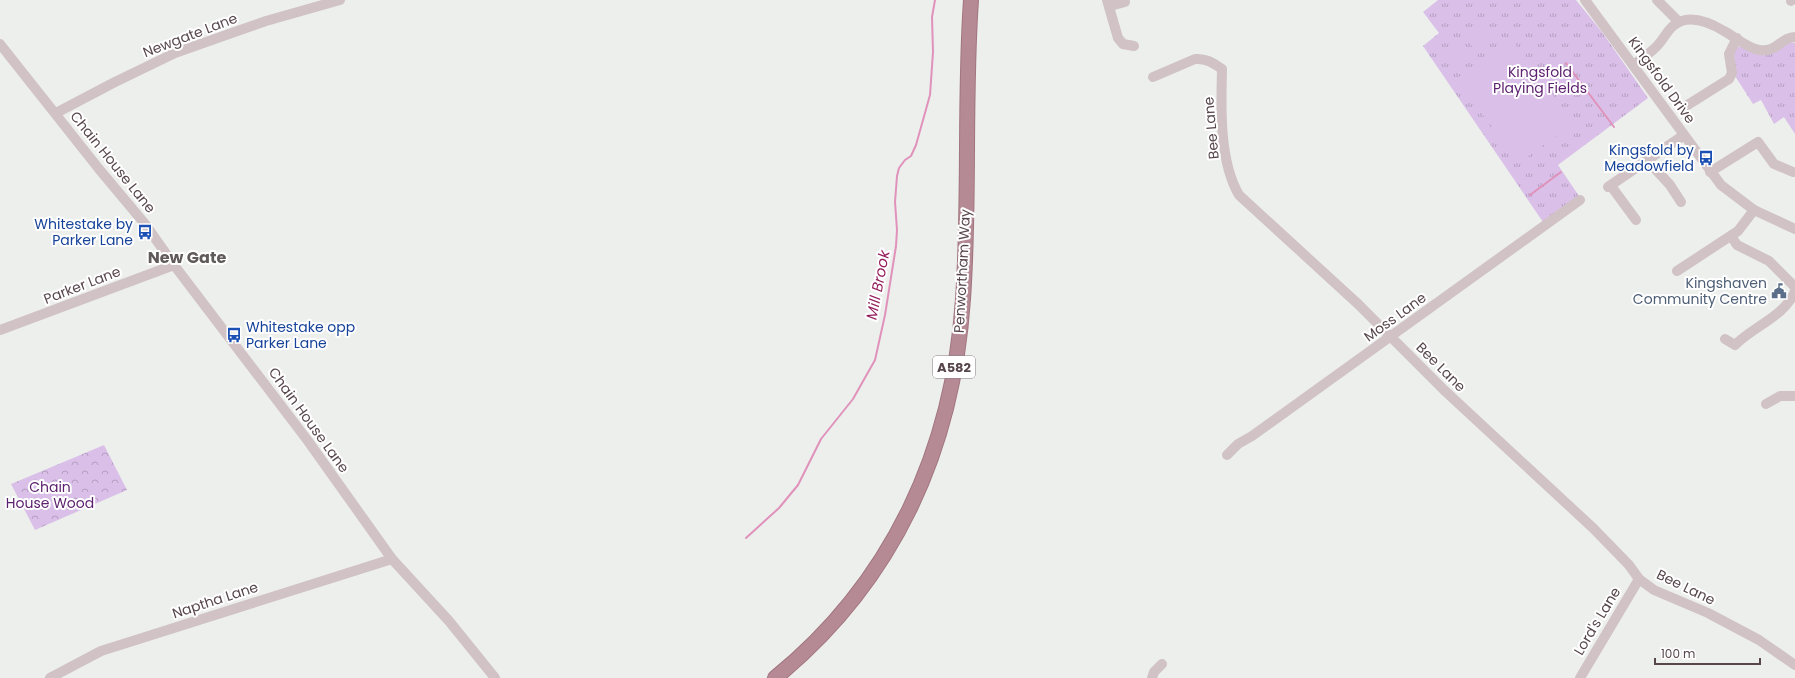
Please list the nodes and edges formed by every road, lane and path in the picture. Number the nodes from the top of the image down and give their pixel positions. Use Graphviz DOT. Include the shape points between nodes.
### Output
graph roads {
  1 [pos="340,0"];
  2 [pos="971,0"];
  3 [pos="1585,0"];
  4 [pos="1657,0"];
  5 [pos="1125,2"];
  6 [pos="1109,3"];
  7 [pos="1679,22"];
  8 [pos="1795,37"];
  9 [pos="1737,38"];
  10 [pos="0,44"];
  11 [pos="1134,46"];
  12 [pos="1633,65"];
  13 [pos="1153,77"];
  14 [pos="1686,106"];
  15 [pos="56,113"];
  16 [pos="1684,134"];
  17 [pos="1647,160"];
  18 [pos="1710,172"];
  19 [pos="1793,172"];
  20 [pos="1580,200"];
  21 [pos="1681,202"];
  22 [pos="1754,210"];
  23 [pos="1636,220"];
  24 [pos="1795,229"];
  25 [pos="1731,236"];
  26 [pos="174,265"];
  27 [pos="1677,271"];
  28 [pos="1795,287"];
  29 [pos="1795,290"];
  30 [pos="0,330"];
  31 [pos="1392,336"];
  32 [pos="1725,338"];
  33 [pos="1795,396"];
  34 [pos="1766,404"];
  35 [pos="1227,455"];
  36 [pos="392,558"];
  37 [pos="1639,579"];
  38 [pos="1162,664"];
  39 [pos="1795,665"];
  40 [pos="50,678"];
  41 [pos="495,678"];
  42 [pos="775,678"];
  43 [pos="1152,678"];
  44 [pos="1580,678"];
  1 -- 15 [label="street, Newgate Lane" via="266,21 176,53"];
  2 -- 42 [label="highway, Penwortham Way / A582" via="963,300 945,413 922,483 881,562 845,611 801,657"];
  3 -- 12 [label="street, Kingsfold Drive"];
  4 -- 7 [label="street"];
  5 -- 6 [label="street"];
  6 -- 11 [label="street" via="1118,38 1123,44"];
  7 -- 9 [label="street" via="1687,19 1703,21"];
  7 -- 12 [label="street" via="1672,26 1656,48"];
  8 -- 9 [label="street" via="1788,37 1775,48 1766,51 1757,50"];
  9 -- 14 [label="street" via="1729,54 1732,73 1730,79"];
  10 -- 15 [label="street, Chain House Lane"];
  12 -- 16 [label="street, Kingsfold Drive"];
  13 -- 31 [label="street, Bee Lane" via="1203,58 1222,69 1225,150 1233,185 1239,195"];
  15 -- 26 [label="street, Chain House Lane" via="145,224"];
  16 -- 17 [label="street"];
  16 -- 18 [label="street, Kingsfold Drive"];
  17 -- 21 [label="street" via="1670,185"];
  17 -- 23 [label="street" via="1610,186"];
  18 -- 19 [label="street" via="1758,142 1774,164"];
  18 -- 22 [label="street, Kingsfold Drive" via="1721,185"];
  20 -- 31 [label="street, Moss Lane"];
  22 -- 24 [label="street, Kingsfold Drive"];
  22 -- 25 [label="street" via="1747,222"];
  25 -- 27 [label="street"];
  25 -- 28 [label="street" via="1737,245 1769,261"];
  26 -- 30 [label="street, Parker Lane"];
  26 -- 36 [label="street, Chain House Lane" via="252,365"];
  29 -- 32 [label="street" via="1788,304 1746,334 1732,349"];
  31 -- 35 [label="street, Moss Lane" via="1238,444"];
  31 -- 37 [label="street, Bee Lane" via="1444,390 1593,528"];
  33 -- 34 [label="street" via="1780,396"];
  36 -- 40 [label="street, Naptha Lane" via="101,651"];
  36 -- 41 [label="street, Chain House Lane" via="449,621"];
  37 -- 39 [label="street, Bee Lane" via="1654,590 1759,640"];
  37 -- 44 [label="street, Lord's Lane"];
  38 -- 43 [label="street"];
}
